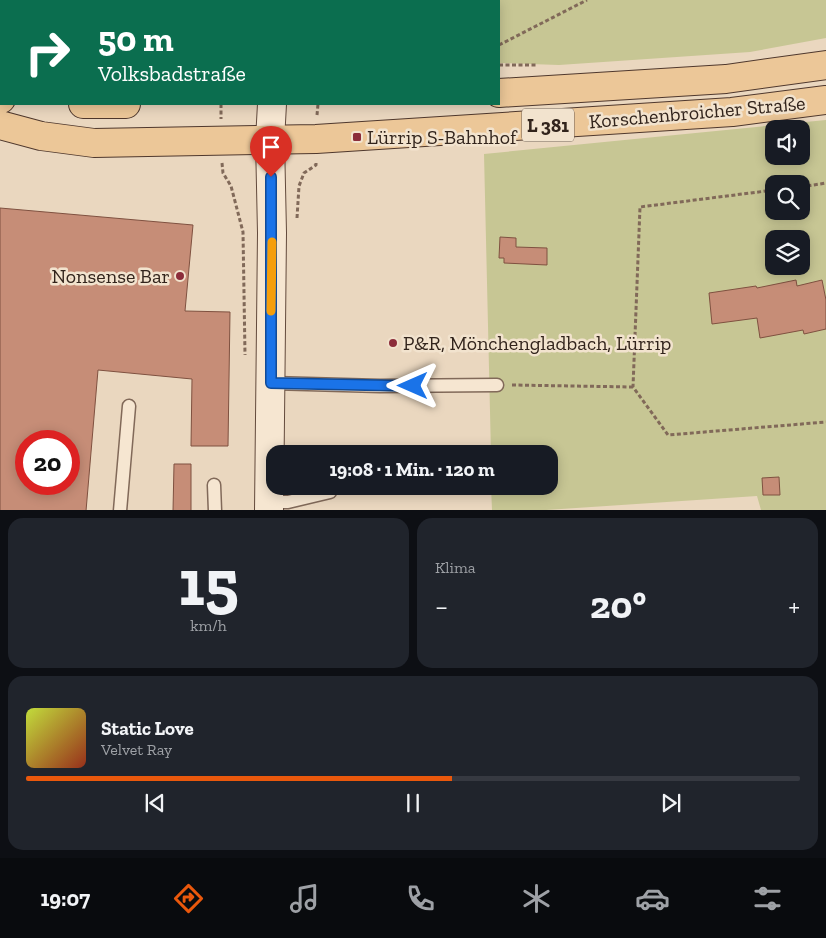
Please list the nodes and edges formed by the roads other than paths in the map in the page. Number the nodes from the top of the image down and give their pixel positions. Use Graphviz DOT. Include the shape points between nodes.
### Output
graph roads {
  1 [pos="826,65"];
  2 [pos="500,93"];
  3 [pos="826,100"];
  4 [pos="272,105"];
  5 [pos="0,126"];
  6 [pos="270,140"];
  7 [pos="271,383"];
  8 [pos="497,385"];
  9 [pos="129,406"];
  10 [pos="214,485"];
  11 [pos="317,495"];
  12 [pos="269,506"];
  13 [pos="120,510"];
  14 [pos="215,510"];
  1 -- 2 [label="main road, Korschenbroicher Straße / L 381" via="726,80"];
  3 -- 6 [label="main road, Korschenbroicher Straße / L 381" via="732,112"];
  4 -- 6 [label="main road"];
  5 -- 6 [label="main road, Korschenbroicher Straße / L 381" via="41,136 94,143"];
  6 -- 7 [label="main road"];
  7 -- 8 [label="lane"];
  7 -- 12 [label="main road"];
  9 -- 13 [label="lane"];
  10 -- 14 [label="lane"];
  11 -- 12 [label="lane"];
}
